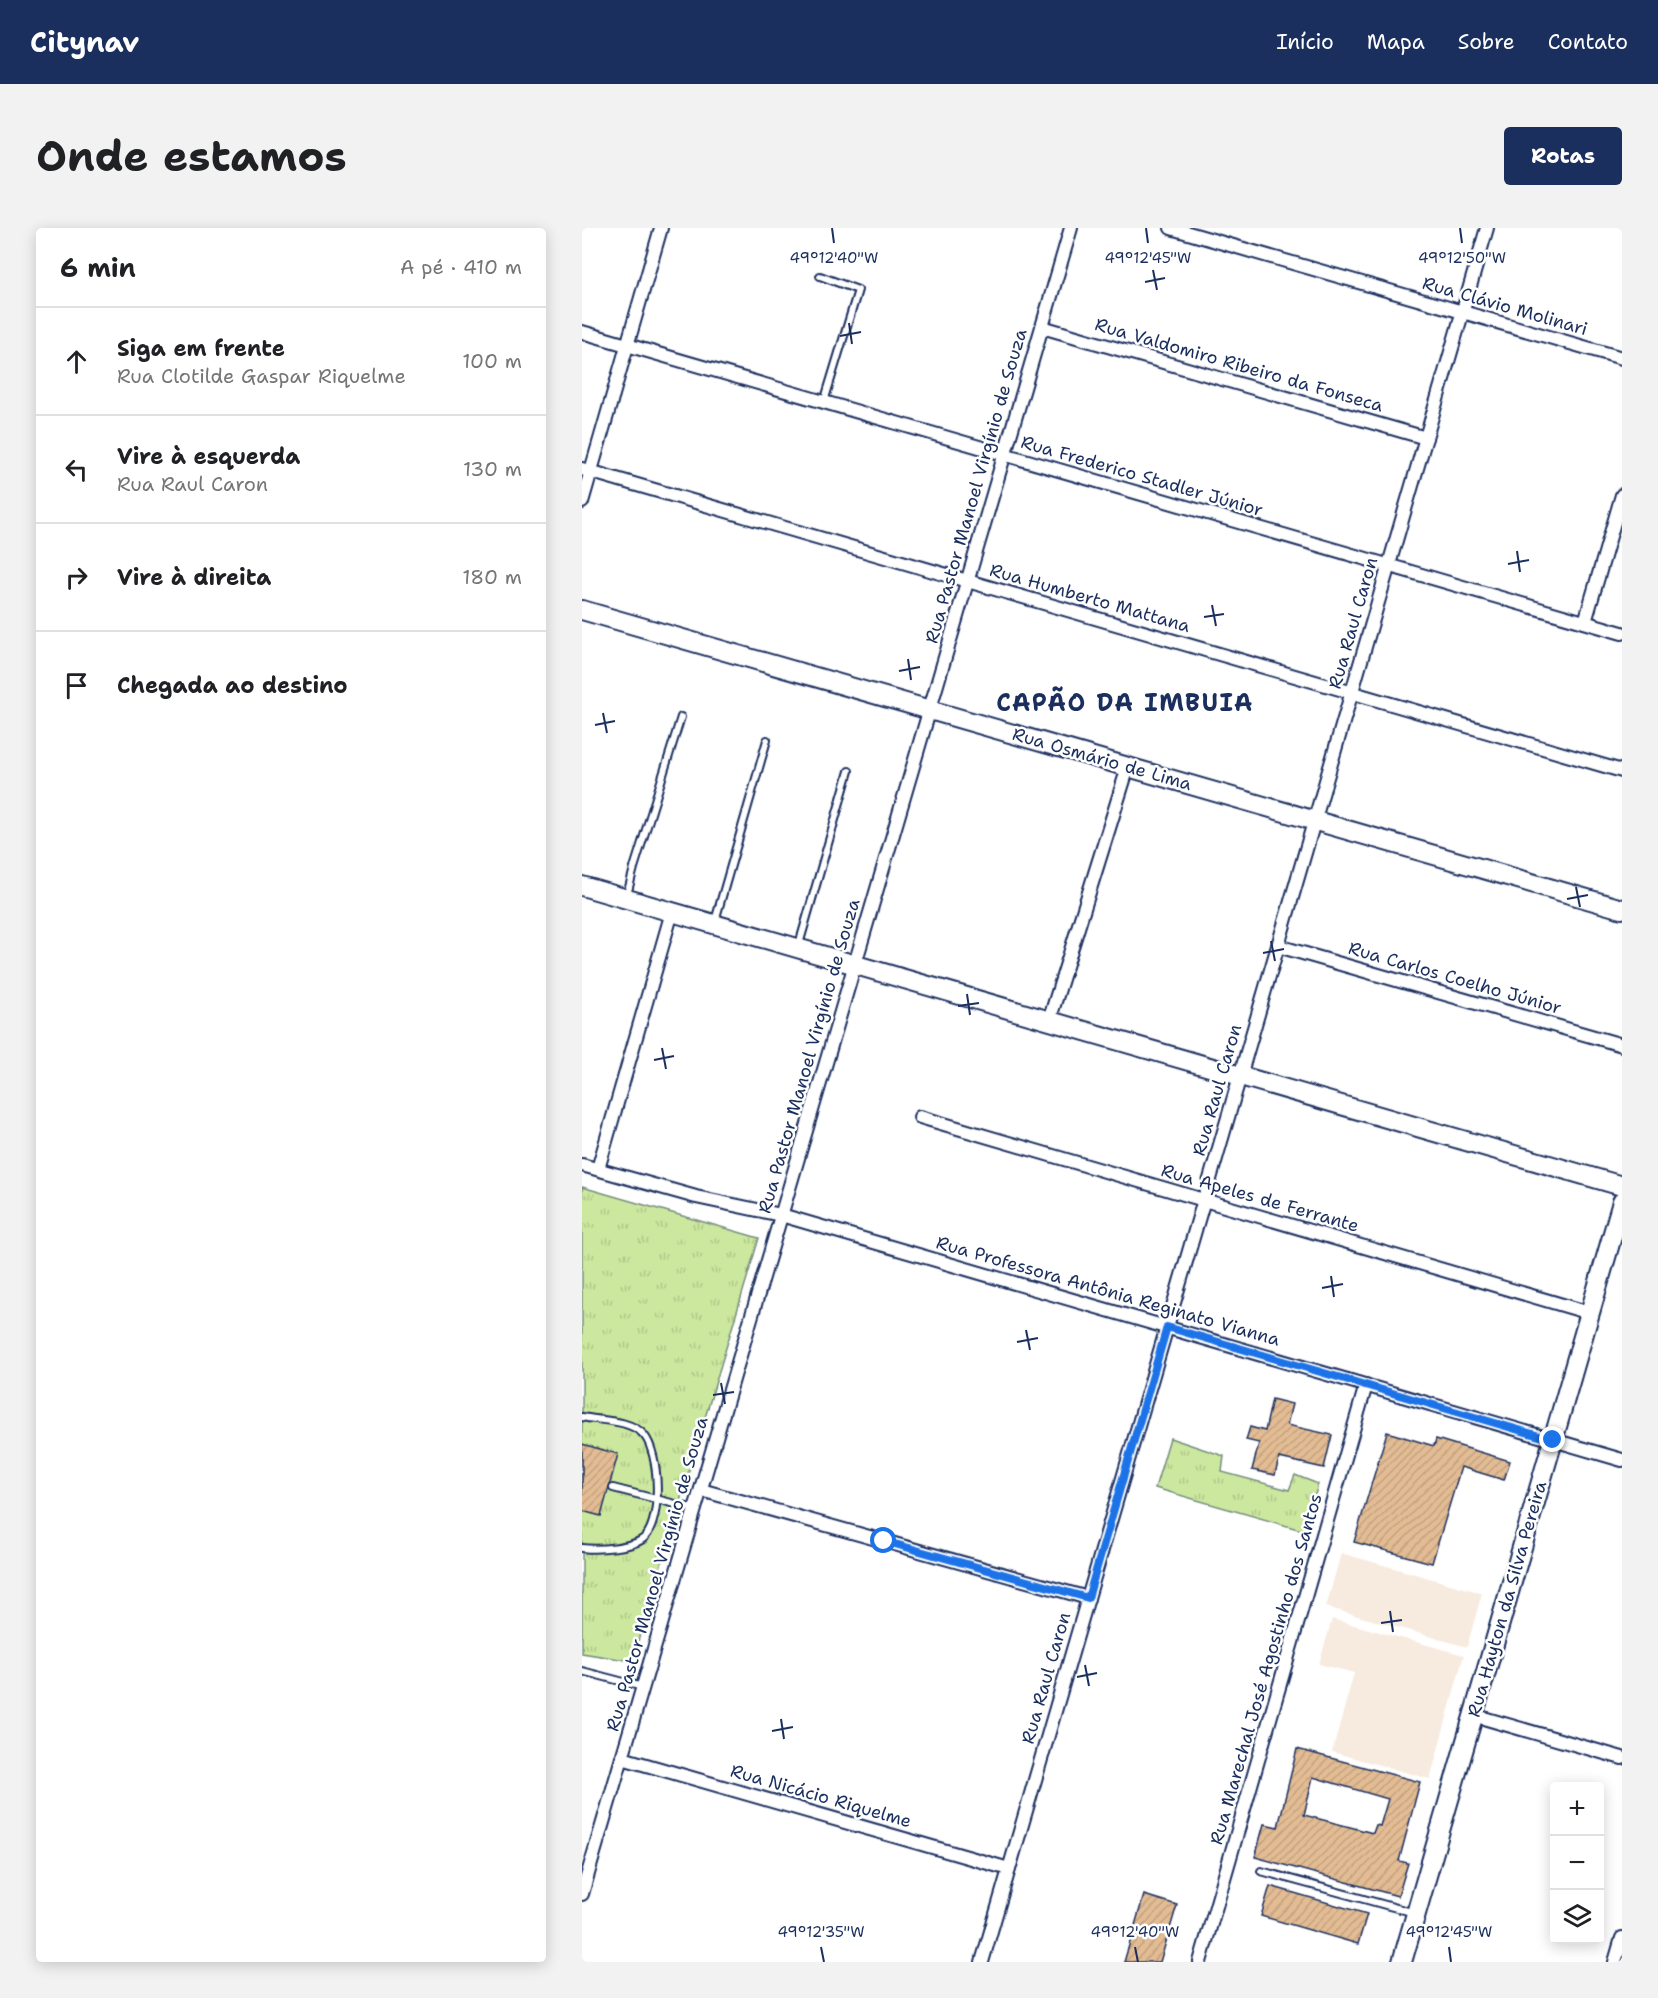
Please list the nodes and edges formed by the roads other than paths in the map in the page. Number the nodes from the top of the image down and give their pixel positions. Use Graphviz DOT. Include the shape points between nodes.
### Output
graph roads {
  1 [pos="661,228"];
  2 [pos="1071,228"];
  3 [pos="1171,228"];
  4 [pos="1487,228"];
  5 [pos="820,276"];
  6 [pos="1462,312"];
  7 [pos="1042,327"];
  8 [pos="582,332"];
  9 [pos="627,345"];
  10 [pos="1622,358"];
  11 [pos="824,402"];
  12 [pos="1426,438"];
  13 [pos="1004,454"];
  14 [pos="586,470"];
  15 [pos="1622,495"];
  16 [pos="582,502"];
  17 [pos="1389,566"];
  18 [pos="967,581"];
  19 [pos="582,610"];
  20 [pos="1585,622"];
  21 [pos="1622,633"];
  22 [pos="1352,693"];
  23 [pos="930,710"];
  24 [pos="681,717"];
  25 [pos="767,740"];
  26 [pos="1128,767"];
  27 [pos="849,771"];
  28 [pos="1622,771"];
  29 [pos="1314,821"];
  30 [pos="582,886"];
  31 [pos="627,899"];
  32 [pos="1622,909"];
  33 [pos="672,912"];
  34 [pos="714,924"];
  35 [pos="1278,945"];
  36 [pos="798,948"];
  37 [pos="855,965"];
  38 [pos="1049,1021"];
  39 [pos="1622,1045"];
  40 [pos="1240,1076"];
  41 [pos="920,1117"];
  42 [pos="582,1165"];
  43 [pos="597,1169"];
  44 [pos="1622,1186"];
  45 [pos="1204,1200"];
  46 [pos="1622,1202"];
  47 [pos="782,1215"];
  48 [pos="1590,1313"];
  49 [pos="1167,1327"];
  50 [pos="1366,1385"];
  51 [pos="582,1417"];
  52 [pos="1553,1440"];
  53 [pos="1622,1460"];
  54 [pos="613,1488"];
  55 [pos="701,1490"];
  56 [pos="656,1499"];
  57 [pos="695,1509"];
  58 [pos="582,1548"];
  59 [pos="1088,1598"];
  60 [pos="582,1671"];
  61 [pos="643,1688"];
  62 [pos="1473,1715"];
  63 [pos="622,1758"];
  64 [pos="1622,1758"];
  65 [pos="1009,1869"];
  66 [pos="1261,1871"];
  67 [pos="582,1894"];
  68 [pos="1416,1913"];
  69 [pos="1622,1938"];
  70 [pos="982,1962"];
  71 [pos="1200,1962"];
  72 [pos="1402,1962"];
  73 [pos="1615,1962"];
  1 -- 9 [label="street"];
  2 -- 7 [label="street, Rua Pastor Manoel Virgínio de Souza"];
  3 -- 6 [label="street, Rua Clávio Molinari"];
  4 -- 6 [label="street, Rua Raul Caron"];
  5 -- 11 [label="lane" via="858,290"];
  6 -- 10 [label="street, Rua Clávio Molinari"];
  6 -- 12 [label="street, Rua Raul Caron"];
  7 -- 12 [label="street, Rua Valdomiro Ribeiro da Fonseca"];
  7 -- 13 [label="street, Rua Pastor Manoel Virgínio de Souza"];
  8 -- 9 [label="street, Rua Frederico Stadler Júnior"];
  9 -- 11 [label="street, Rua Frederico Stadler Júnior"];
  9 -- 14 [label="street"];
  11 -- 13 [label="street, Rua Frederico Stadler Júnior"];
  12 -- 17 [label="street, Rua Raul Caron"];
  13 -- 17 [label="street, Rua Frederico Stadler Júnior"];
  13 -- 18 [label="street, Rua Pastor Manoel Virgínio de Souza"];
  14 -- 16 [label="street"];
  14 -- 18 [label="street, Rua Humberto Mattana"];
  15 -- 20 [label="street"];
  17 -- 20 [label="street, Rua Frederico Stadler Júnior"];
  17 -- 22 [label="street, Rua Raul Caron"];
  18 -- 22 [label="street, Rua Humberto Mattana"];
  18 -- 23 [label="street, Rua Pastor Manoel Virgínio de Souza"];
  19 -- 23 [label="street, Rua Osmário de Lima"];
  20 -- 21 [label="street, Rua Frederico Stadler Júnior"];
  22 -- 28 [label="street, Rua Humberto Mattana"];
  22 -- 29 [label="street, Rua Raul Caron"];
  23 -- 26 [label="street, Rua Osmário de Lima"];
  23 -- 37 [label="street, Rua Pastor Manoel Virgínio de Souza"];
  24 -- 31 [label="lane"];
  25 -- 34 [label="lane"];
  26 -- 29 [label="street, Rua Osmário de Lima"];
  26 -- 38 [label="street"];
  27 -- 36 [label="lane"];
  29 -- 32 [label="street, Rua Osmário de Lima"];
  29 -- 35 [label="street, Rua Raul Caron"];
  30 -- 31 [label="street"];
  31 -- 33 [label="street"];
  33 -- 34 [label="street"];
  33 -- 43 [label="street"];
  34 -- 36 [label="street"];
  35 -- 39 [label="street, Rua Carlos Coelho Júnior"];
  35 -- 40 [label="street, Rua Raul Caron"];
  36 -- 37 [label="street"];
  37 -- 38 [label="street"];
  37 -- 47 [label="street, Rua Pastor Manoel Virgínio de Souza"];
  38 -- 40 [label="street"];
  40 -- 44 [label="street"];
  40 -- 45 [label="street, Rua Raul Caron"];
  41 -- 45 [label="street, Rua Apeles de Ferrante"];
  42 -- 43 [label="street, Rua Professora Antônia Reginato Vianna"];
  43 -- 47 [label="street, Rua Professora Antônia Reginato Vianna" via="696,1197"];
  45 -- 48 [label="street, Rua Apeles de Ferrante"];
  45 -- 49 [label="street, Rua Raul Caron"];
  46 -- 48 [label="street, Rua Hayton da Silva Pereira"];
  47 -- 49 [label="street, Rua Professora Antônia Reginato Vianna"];
  47 -- 55 [label="street, Rua Pastor Manoel Virgínio de Souza"];
  48 -- 52 [label="street, Rua Hayton da Silva Pereira"];
  49 -- 50 [label="street, Rua Professora Antônia Reginato Vianna"];
  49 -- 59 [label="street, Rua Raul Caron"];
  50 -- 52 [label="street, Rua Professora Antônia Reginato Vianna"];
  50 -- 71 [label="street, Rua Marechal José Agostinho dos Santos"];
  51 -- 56 [label="lane" via="617,1423 643,1434 651,1448"];
  52 -- 53 [label="street, Rua Professora Antônia Reginato Vianna"];
  52 -- 62 [label="street, Rua Hayton da Silva Pereira"];
  54 -- 56 [label="lane"];
  55 -- 57 [label="street, Rua Pastor Manoel Virgínio de Souza"];
  55 -- 59 [label="street"];
  56 -- 57 [label="lane"];
  56 -- 58 [label="lane" via="644,1539 615,1547"];
  57 -- 61 [label="street, Rua Pastor Manoel Virgínio de Souza"];
  59 -- 65 [label="street, Rua Raul Caron"];
  60 -- 61 [label="lane"];
  61 -- 63 [label="street, Rua Pastor Manoel Virgínio de Souza"];
  62 -- 64 [label="street"];
  62 -- 68 [label="street, Rua Hayton da Silva Pereira"];
  63 -- 65 [label="street, Rua Nicácio Riquelme"];
  63 -- 67 [label="street, Rua Pastor Manoel Virgínio de Souza"];
  65 -- 70 [label="street, Rua Raul Caron"];
  66 -- 68 [label="lane"];
  68 -- 72 [label="street, Rua Hayton da Silva Pereira"];
  69 -- 73 [label="street"];
}
